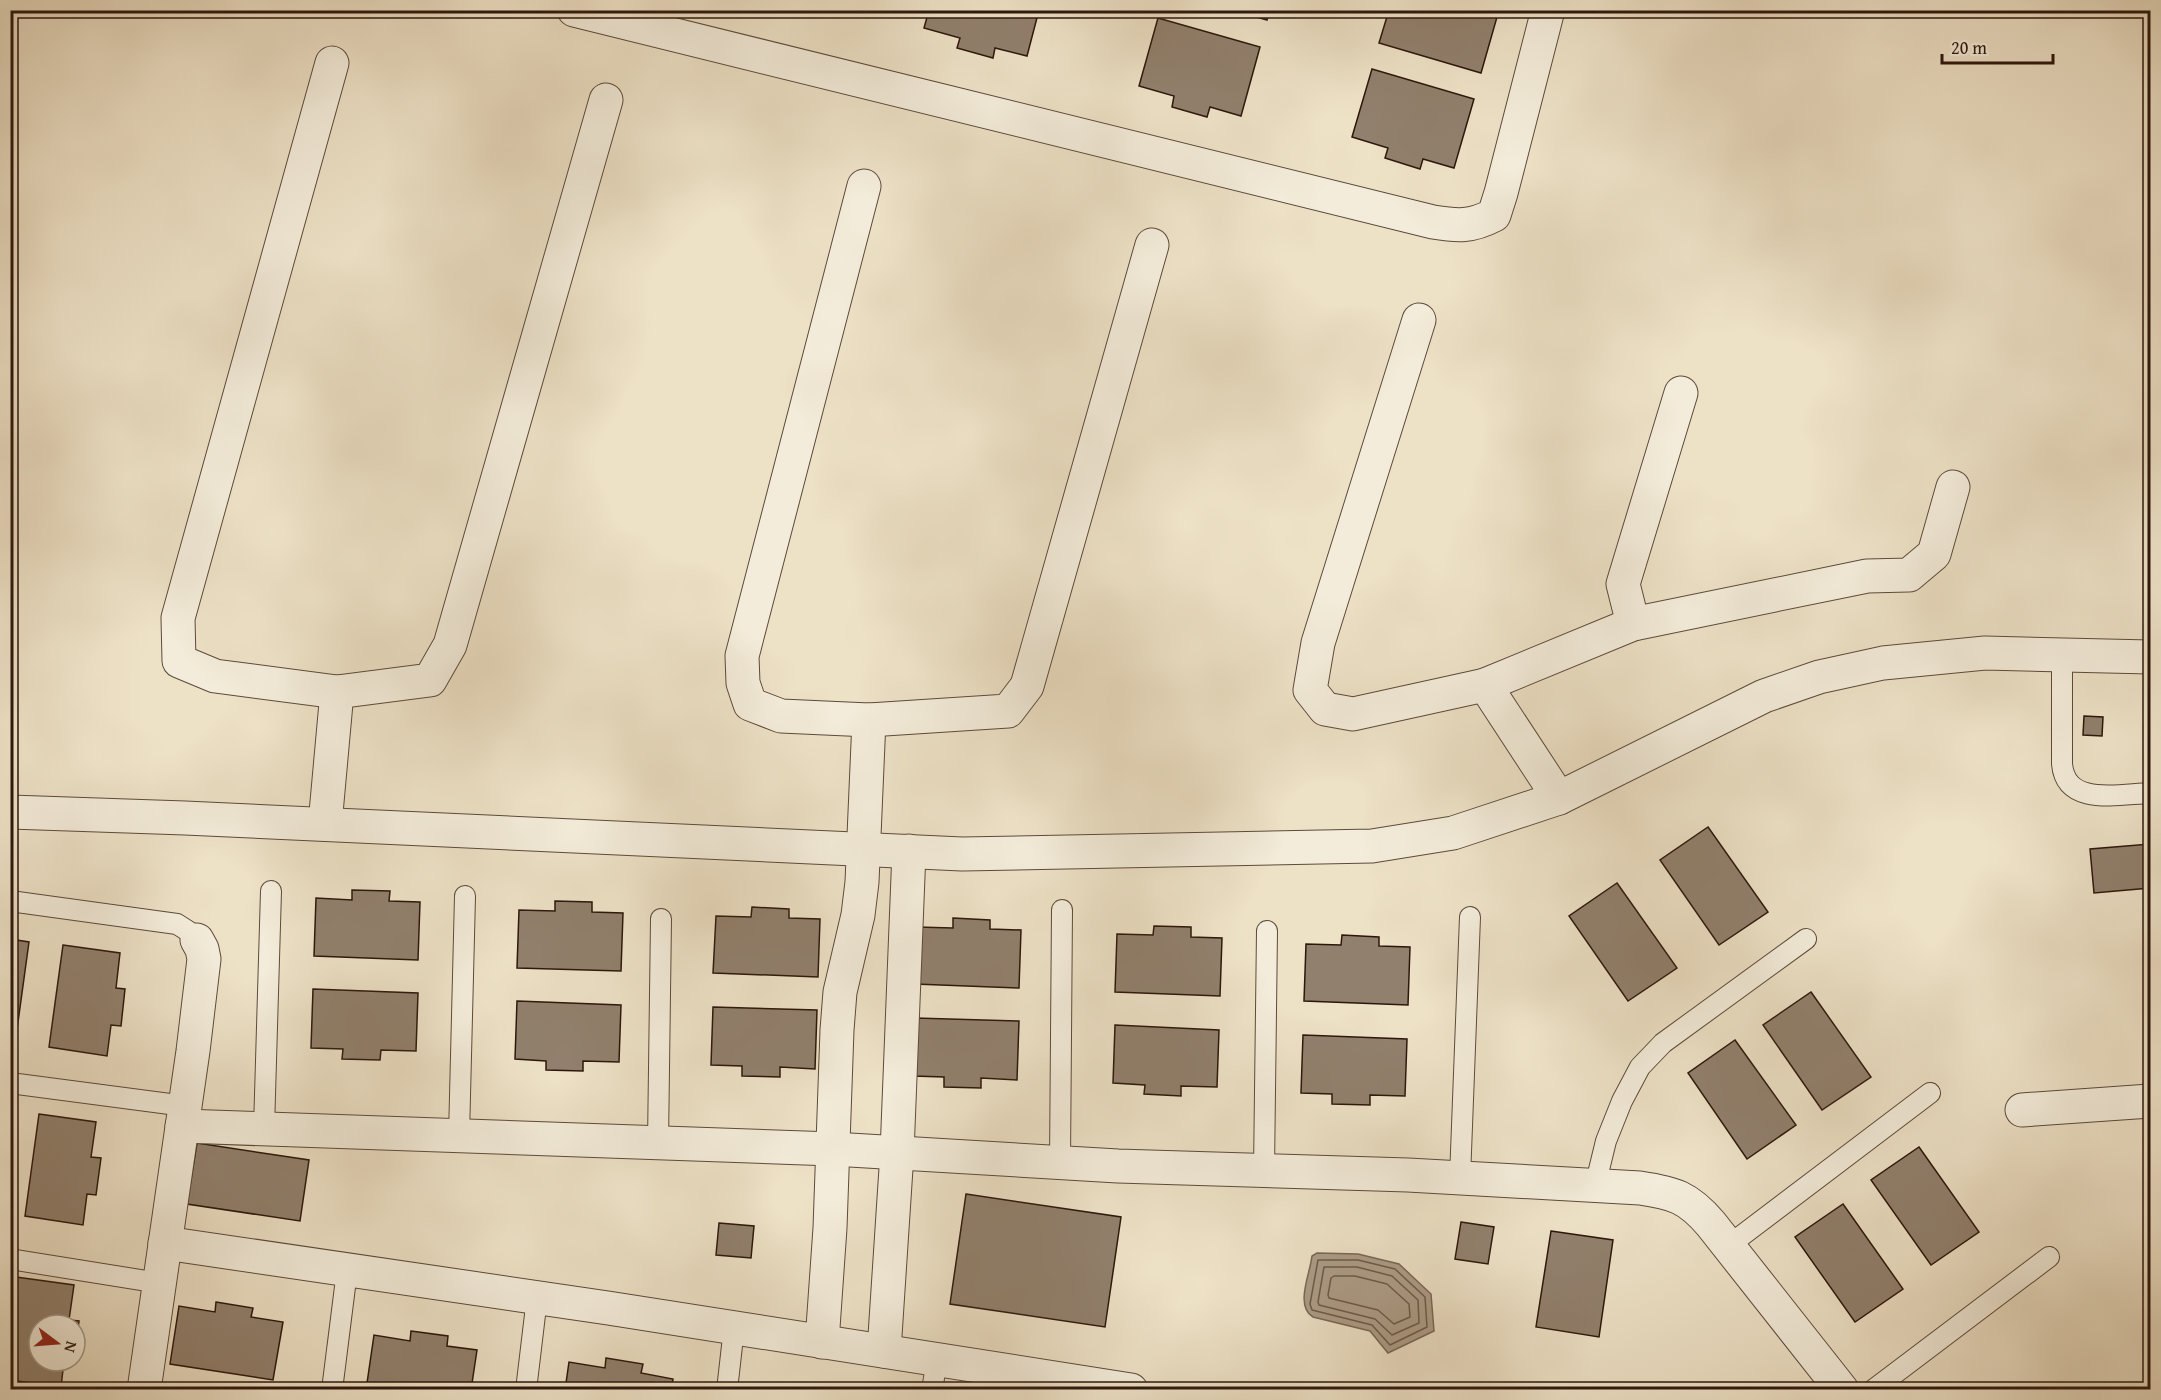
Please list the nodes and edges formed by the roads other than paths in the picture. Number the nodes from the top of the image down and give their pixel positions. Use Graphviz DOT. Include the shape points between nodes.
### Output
graph roads {
  1 [pos="574,10"];
  2 [pos="1548,10"];
  3 [pos="332,63"];
  4 [pos="606,100"];
  5 [pos="864,186"];
  6 [pos="1152,245"];
  7 [pos="1419,320"];
  8 [pos="1681,393"];
  9 [pos="1953,487"];
  10 [pos="1634,624"];
  11 [pos="2062,655"];
  12 [pos="2151,657"];
  13 [pos="1485,685"];
  14 [pos="337,692"];
  15 [pos="869,720"];
  16 [pos="2151,793"];
  17 [pos="1559,798"];
  18 [pos="10,812"];
  19 [pos="325,824"];
  20 [pos="862,849"];
  21 [pos="909,851"];
  22 [pos="271,891"];
  23 [pos="465,896"];
  24 [pos="10,901"];
  25 [pos="1062,910"];
  26 [pos="1470,917"];
  27 [pos="661,919"];
  28 [pos="1267,931"];
  29 [pos="1806,939"];
  30 [pos="197,940"];
  31 [pos="10,1083"];
  32 [pos="1930,1094"];
  33 [pos="2151,1101"];
  34 [pos="2022,1110"];
  35 [pos="184,1116"];
  36 [pos="264,1129"];
  37 [pos="459,1136"];
  38 [pos="658,1143"];
  39 [pos="833,1149"];
  40 [pos="897,1153"];
  41 [pos="1060,1162"];
  42 [pos="1264,1171"];
  43 [pos="1460,1178"];
  44 [pos="1595,1185"];
  45 [pos="165,1243"];
  46 [pos="1728,1246"];
  47 [pos="2049,1257"];
  48 [pos="10,1259"];
  49 [pos="347,1271"];
  50 [pos="159,1283"];
  51 [pos="537,1298"];
  52 [pos="734,1328"];
  53 [pos="822,1342"];
  54 [pos="884,1351"];
  55 [pos="935,1374"];
  56 [pos="144,1389"];
  57 [pos="332,1389"];
  58 [pos="526,1389"];
  59 [pos="727,1389"];
  60 [pos="1126,1389"];
  61 [pos="1842,1389"];
  62 [pos="1873,1389"];
  1 -- 2 [label="street" via="1459,226 1494,215"];
  3 -- 14 [label="street" via="178,618 179,661 215,676"];
  4 -- 14 [label="street" via="450,645 430,680"];
  5 -- 15 [label="street" via="742,656 743,683 750,704 781,716"];
  6 -- 15 [label="street" via="1027,686 1008,711"];
  7 -- 13 [label="street" via="1318,643 1310,690 1324,709 1353,714"];
  8 -- 10 [label="street" via="1623,584"];
  9 -- 10 [label="street" via="1934,554 1909,575 1867,576"];
  10 -- 13 [label="street"];
  11 -- 12 [label="street"];
  11 -- 16 [label="lane" via="2062,764 2066,780 2081,793 2092,795"];
  11 -- 17 [label="street" via="1985,653 1883,663 1819,677 1764,696"];
  13 -- 17 [label="street"];
  14 -- 19 [label="street"];
  15 -- 20 [label="street"];
  17 -- 21 [label="street" via="1454,833 1372,846 962,854"];
  18 -- 19 [label="street"];
  19 -- 20 [label="street"];
  20 -- 21 [label="street"];
  20 -- 39 [label="street" via="858,915 840,992"];
  21 -- 40 [label="street"];
  22 -- 36 [label="lane"];
  23 -- 37 [label="lane"];
  24 -- 30 [label="lane" via="177,924"];
  25 -- 41 [label="lane"];
  26 -- 43 [label="lane"];
  27 -- 38 [label="lane"];
  28 -- 42 [label="lane"];
  29 -- 44 [label="lane" via="1663,1043 1640,1067 1606,1141"];
  30 -- 35 [label="street" via="204,959"];
  31 -- 35 [label="lane"];
  32 -- 46 [label="lane"];
  33 -- 34 [label="street"];
  35 -- 36 [label="street"];
  35 -- 45 [label="street"];
  36 -- 37 [label="street"];
  37 -- 38 [label="street"];
  38 -- 39 [label="street"];
  39 -- 40 [label="street"];
  39 -- 53 [label="street"];
  40 -- 41 [label="street"];
  40 -- 54 [label="street"];
  41 -- 42 [label="street"];
  42 -- 43 [label="street"];
  43 -- 44 [label="street"];
  44 -- 46 [label="street" via="1670,1192 1701,1213"];
  45 -- 49 [label="street"];
  45 -- 50 [label="street"];
  46 -- 61 [label="street"];
  47 -- 62 [label="lane"];
  48 -- 50 [label="lane"];
  49 -- 51 [label="street"];
  49 -- 57 [label="lane"];
  50 -- 56 [label="street"];
  51 -- 52 [label="street"];
  51 -- 58 [label="lane"];
  52 -- 53 [label="street"];
  52 -- 59 [label="lane"];
  53 -- 54 [label="street"];
  54 -- 55 [label="street"];
  55 -- 60 [label="street"];
}
